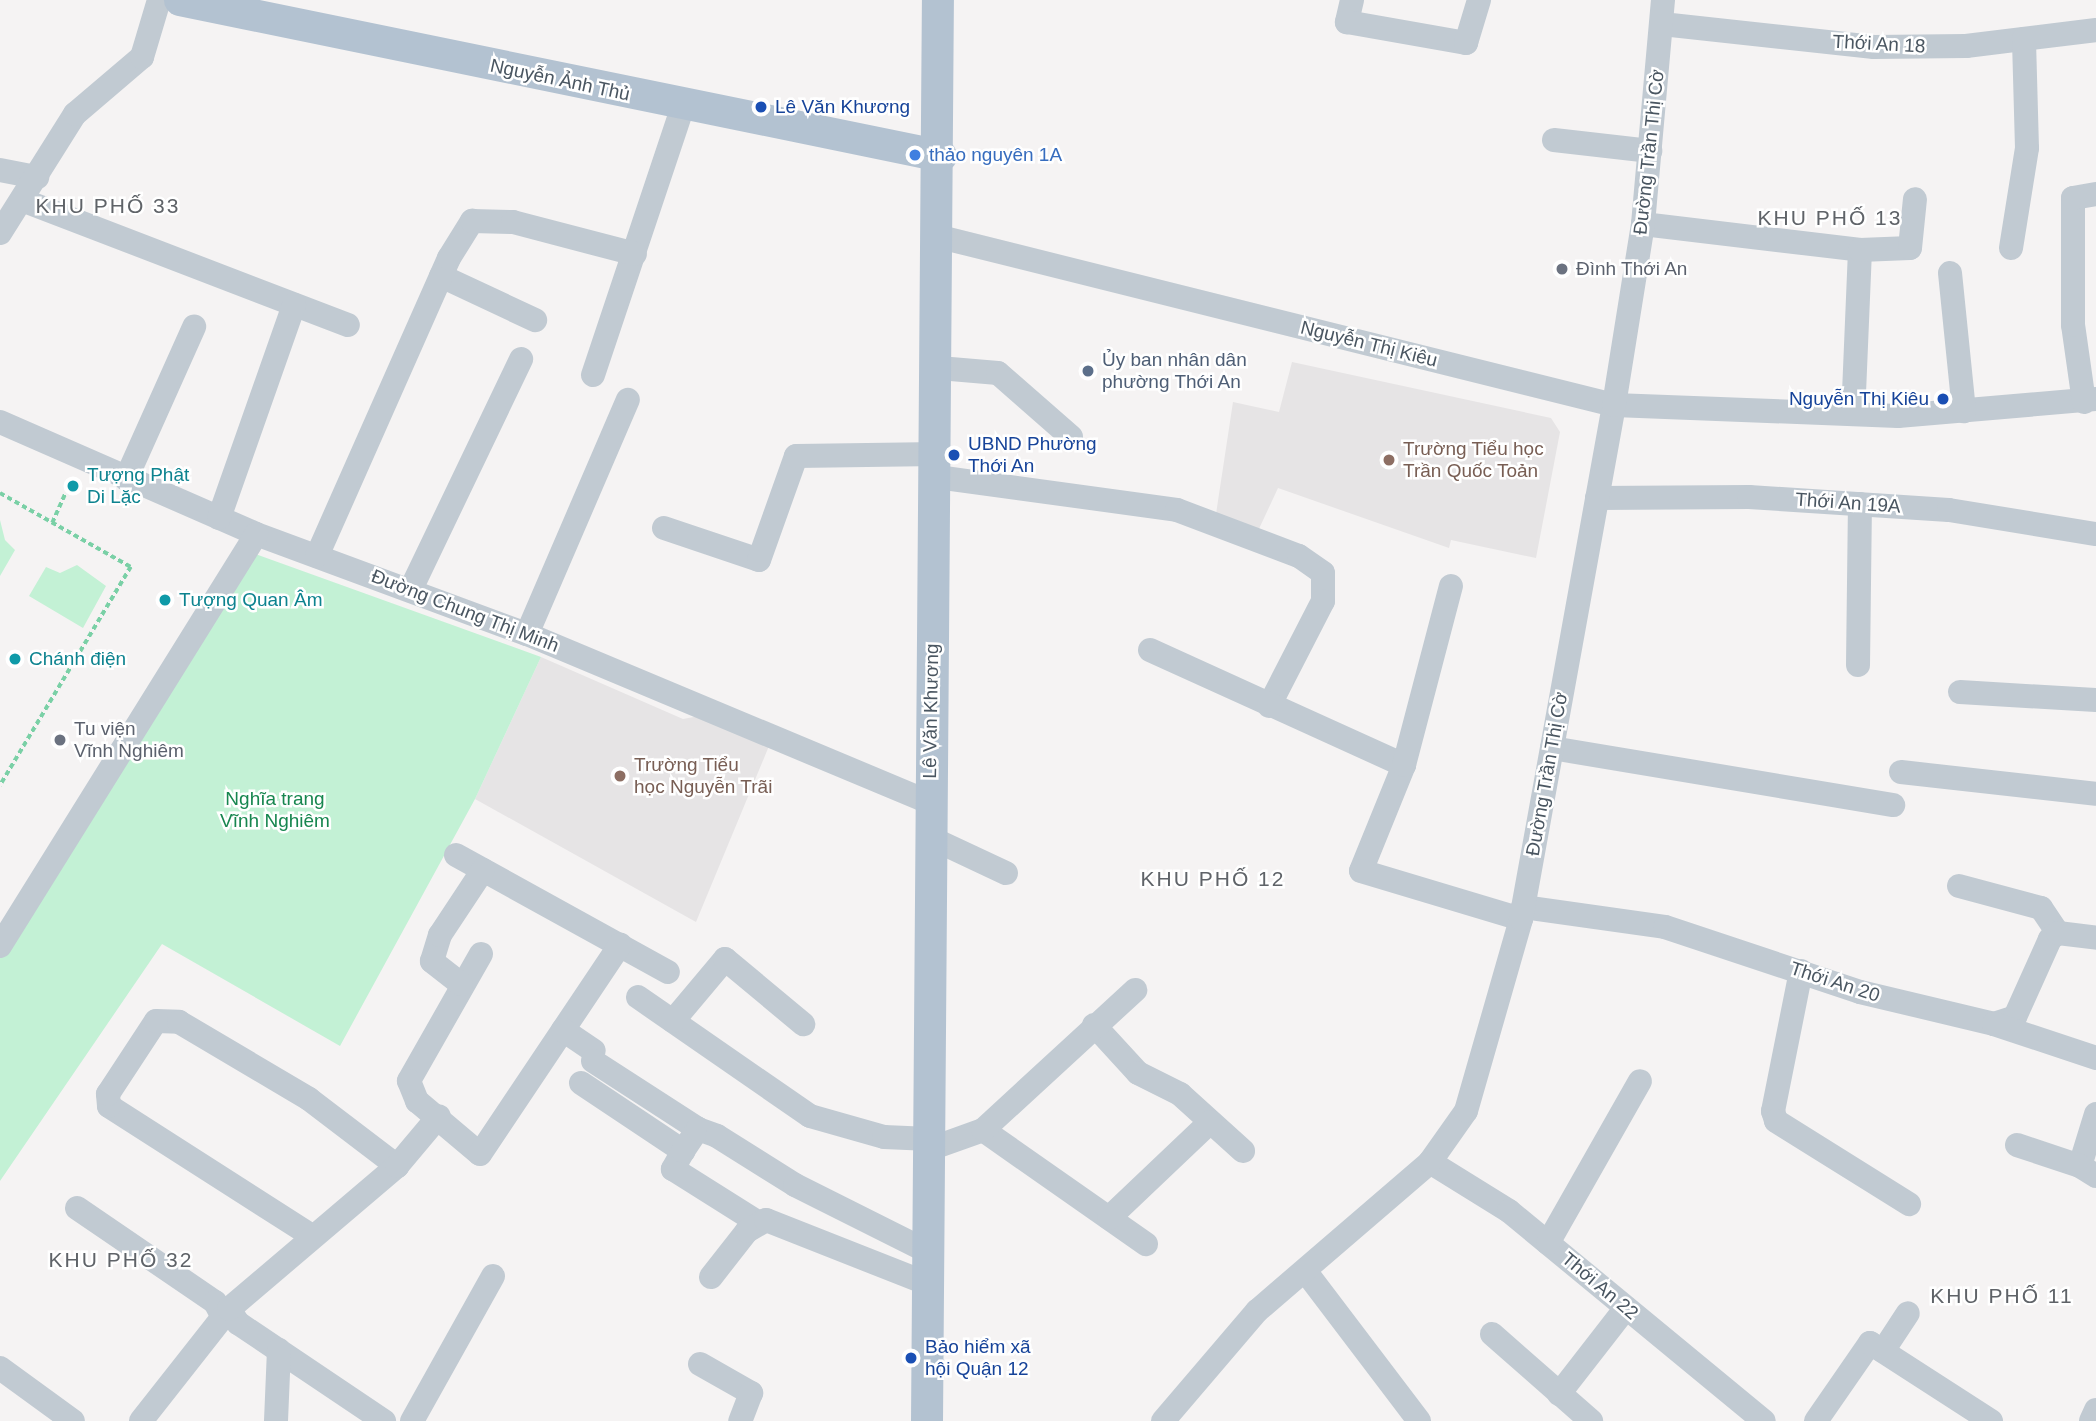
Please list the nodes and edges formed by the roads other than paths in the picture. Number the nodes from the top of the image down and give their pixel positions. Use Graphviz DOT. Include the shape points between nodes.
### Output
graph roads {
  1 [pos="159,0"];
  2 [pos="180,0"];
  3 [pos="939,0"];
  4 [pos="1352,0"];
  5 [pos="1479,0"];
  6 [pos="1662,12"];
  7 [pos="2096,30"];
  8 [pos="2024,39"];
  9 [pos="683,106"];
  10 [pos="1554,139"];
  11 [pos="1650,151"];
  12 [pos="941,156"];
  13 [pos="0,170"];
  14 [pos="37,177"];
  15 [pos="2096,194"];
  16 [pos="1915,199"];
  17 [pos="22,200"];
  18 [pos="1643,224"];
  19 [pos="0,233"];
  20 [pos="940,237"];
  21 [pos="2011,248"];
  22 [pos="1860,250"];
  23 [pos="635,254"];
  24 [pos="1951,273"];
  25 [pos="441,276"];
  26 [pos="294,305"];
  27 [pos="535,320"];
  28 [pos="348,325"];
  29 [pos="194,327"];
  30 [pos="521,359"];
  31 [pos="939,368"];
  32 [pos="593,375"];
  33 [pos="628,400"];
  34 [pos="2090,401"];
  35 [pos="1614,405"];
  36 [pos="1964,411"];
  37 [pos="1853,414"];
  38 [pos="0,422"];
  39 [pos="1071,437"];
  40 [pos="938,465"];
  41 [pos="127,479"];
  42 [pos="1597,498"];
  43 [pos="1860,504"];
  44 [pos="219,518"];
  45 [pos="664,528"];
  46 [pos="256,534"];
  47 [pos="2096,534"];
  48 [pos="317,556"];
  49 [pos="1451,586"];
  50 [pos="411,589"];
  51 [pos="527,634"];
  52 [pos="1150,650"];
  53 [pos="1858,666"];
  54 [pos="1959,692"];
  55 [pos="2096,700"];
  56 [pos="1269,706"];
  57 [pos="1552,748"];
  58 [pos="1404,765"];
  59 [pos="1900,772"];
  60 [pos="2096,794"];
  61 [pos="929,802"];
  62 [pos="1893,805"];
  63 [pos="929,837"];
  64 [pos="456,855"];
  65 [pos="483,870"];
  66 [pos="1006,873"];
  67 [pos="1959,886"];
  68 [pos="1522,913"];
  69 [pos="2058,933"];
  70 [pos="2096,938"];
  71 [pos="620,945"];
  72 [pos="0,946"];
  73 [pos="481,954"];
  74 [pos="1801,971"];
  75 [pos="668,972"];
  76 [pos="461,984"];
  77 [pos="1135,990"];
  78 [pos="638,997"];
  79 [pos="673,1021"];
  80 [pos="803,1024"];
  81 [pos="1994,1024"];
  82 [pos="1094,1025"];
  83 [pos="564,1030"];
  84 [pos="2096,1058"];
  85 [pos="1640,1081"];
  86 [pos="581,1083"];
  87 [pos="2096,1115"];
  88 [pos="439,1116"];
  89 [pos="1210,1122"];
  90 [pos="698,1129"];
  91 [pos="984,1130"];
  92 [pos="930,1144"];
  93 [pos="2017,1145"];
  94 [pos="683,1150"];
  95 [pos="1243,1151"];
  96 [pos="1430,1162"];
  97 [pos="397,1166"];
  98 [pos="2088,1171"];
  99 [pos="1909,1204"];
  100 [pos="77,1208"];
  101 [pos="1109,1218"];
  102 [pos="757,1222"];
  103 [pos="312,1236"];
  104 [pos="1548,1243"];
  105 [pos="1146,1244"];
  106 [pos="929,1252"];
  107 [pos="1306,1272"];
  108 [pos="493,1276"];
  109 [pos="711,1277"];
  110 [pos="931,1285"];
  111 [pos="1626,1308"];
  112 [pos="226,1313"];
  113 [pos="1908,1313"];
  114 [pos="1492,1334"];
  115 [pos="279,1350"];
  116 [pos="1883,1352"];
  117 [pos="700,1364"];
  118 [pos="0,1368"];
  119 [pos="1559,1394"];
  120 [pos="2096,1410"];
  121 [pos="276,1413"];
  122 [pos="73,1421"];
  123 [pos="141,1421"];
  124 [pos="258,1421"];
  125 [pos="384,1421"];
  126 [pos="412,1421"];
  127 [pos="740,1421"];
  128 [pos="927,1421"];
  129 [pos="1163,1421"];
  130 [pos="1419,1421"];
  131 [pos="1591,1421"];
  132 [pos="1764,1421"];
  133 [pos="1816,1421"];
  134 [pos="1991,1421"];
  135 [pos="2091,1421"];
  1 -- 14 [label="street" via="142,57 75,114"];
  2 -- 9 [label="main road, Nguyễn Ảnh Thủ"];
  3 -- 12 [label="main road, Lê Văn Khương"];
  4 -- 5 [label="street" via="1347,22 1466,43"];
  6 -- 8 [label="street, Thới An 18" via="1874,47"];
  6 -- 11 [label="street, Đường Trần Thị Cờ"];
  7 -- 8 [label="street, Thới An 18"];
  8 -- 21 [label="street" via="2027,148"];
  9 -- 12 [label="main road, Nguyễn Ảnh Thủ"];
  9 -- 23 [label="street"];
  10 -- 11 [label="street"];
  11 -- 18 [label="street, Đường Trần Thị Cờ"];
  12 -- 20 [label="main road, Lê Văn Khương"];
  13 -- 14 [label="street"];
  14 -- 17 [label="street"];
  15 -- 34 [label="street" via="2073,198 2073,326"];
  16 -- 22 [label="street" via="1910,248"];
  17 -- 19 [label="street"];
  17 -- 26 [label="street"];
  18 -- 22 [label="street"];
  18 -- 35 [label="street, Đường Trần Thị Cờ"];
  20 -- 31 [label="main road, Lê Văn Khương"];
  20 -- 35 [label="street, Nguyễn Thị Kiêu"];
  22 -- 37 [label="street"];
  23 -- 25 [label="street" via="513,222 472,221"];
  23 -- 32 [label="street"];
  24 -- 36 [label="street"];
  25 -- 27 [label="street"];
  25 -- 48 [label="street"];
  26 -- 28 [label="street"];
  26 -- 44 [label="street"];
  29 -- 41 [label="street"];
  30 -- 50 [label="street"];
  31 -- 39 [label="street" via="998,373"];
  31 -- 40 [label="main road, Lê Văn Khương"];
  33 -- 51 [label="street"];
  34 -- 36 [label="street, Nguyễn Thị Kiêu"];
  35 -- 37 [label="street, Nguyễn Thị Kiêu"];
  35 -- 42 [label="street, Đường Trần Thị Cờ"];
  36 -- 37 [label="street, Nguyễn Thị Kiêu"];
  38 -- 41 [label="street, Đường Chung Thị Minh"];
  40 -- 45 [label="street" via="796,456 758,560"];
  40 -- 56 [label="street" via="1177,510 1299,556 1323,573 1323,601"];
  40 -- 61 [label="main road, Lê Văn Khương"];
  41 -- 44 [label="street, Đường Chung Thị Minh"];
  42 -- 43 [label="street, Thới An 19A"];
  42 -- 57 [label="street, Đường Trần Thị Cờ"];
  43 -- 47 [label="street, Thới An 19A" via="1975,513"];
  43 -- 53 [label="street"];
  44 -- 46 [label="street, Đường Chung Thị Minh"];
  46 -- 48 [label="street, Đường Chung Thị Minh"];
  46 -- 72 [label="street"];
  48 -- 50 [label="street, Đường Chung Thị Minh"];
  49 -- 58 [label="street"];
  50 -- 51 [label="street, Đường Chung Thị Minh"];
  51 -- 61 [label="street, Đường Chung Thị Minh"];
  52 -- 56 [label="street"];
  54 -- 55 [label="street"];
  56 -- 58 [label="street"];
  57 -- 62 [label="street"];
  57 -- 68 [label="street, Đường Trần Thị Cờ"];
  58 -- 68 [label="street, Thới An 20" via="1361,871"];
  59 -- 60 [label="street"];
  61 -- 63 [label="main road, Lê Văn Khương"];
  63 -- 66 [label="street"];
  63 -- 92 [label="main road, Lê Văn Khương"];
  64 -- 65 [label="street"];
  65 -- 71 [label="street"];
  65 -- 76 [label="street" via="440,935 432,961"];
  67 -- 69 [label="street" via="2041,908"];
  68 -- 74 [label="street, Thới An 20" via="1665,928"];
  68 -- 96 [label="street, Đường Trần Thị Cờ" via="1466,1111"];
  69 -- 70 [label="street"];
  69 -- 81 [label="street" via="2015,1017"];
  71 -- 75 [label="street"];
  71 -- 83 [label="street"];
  73 -- 76 [label="street"];
  74 -- 81 [label="street, Thới An 20"];
  74 -- 99 [label="street" via="1773,1111 1776,1121"];
  76 -- 88 [label="street" via="409,1082 417,1101"];
  77 -- 82 [label="street"];
  78 -- 79 [label="street"];
  79 -- 80 [label="street" via="725,959"];
  79 -- 92 [label="street" via="810,1116 884,1137"];
  81 -- 84 [label="street, Thới An 20"];
  82 -- 89 [label="street" via="1138,1073 1180,1094"];
  82 -- 91 [label="street"];
  83 -- 88 [label="street" via="480,1154"];
  83 -- 90 [label="street"];
  85 -- 104 [label="street"];
  86 -- 94 [label="street"];
  87 -- 98 [label="street"];
  88 -- 97 [label="street"];
  89 -- 95 [label="street"];
  89 -- 101 [label="street"];
  90 -- 94 [label="street"];
  90 -- 106 [label="street"];
  91 -- 92 [label="street"];
  91 -- 101 [label="street"];
  92 -- 106 [label="main road, Lê Văn Khương"];
  93 -- 98 [label="street"];
  94 -- 102 [label="street" via="673,1169"];
  96 -- 104 [label="street, Thới An 22"];
  96 -- 107 [label="street, Đường Trần Thị Cờ"];
  97 -- 103 [label="street"];
  97 -- 103 [label="street" via="309,1098 179,1022 156,1021 108,1094 109,1106"];
  100 -- 112 [label="street"];
  101 -- 105 [label="street"];
  102 -- 109 [label="street"];
  102 -- 110 [label="street" via="774,1221"];
  103 -- 112 [label="street"];
  104 -- 111 [label="street, Thới An 22"];
  106 -- 110 [label="main road, Lê Văn Khương"];
  107 -- 129 [label="street, Đường Trần Thị Cờ" via="1257,1311"];
  107 -- 130 [label="street"];
  108 -- 126 [label="street"];
  110 -- 128 [label="main road, Lê Văn Khương"];
  111 -- 119 [label="street"];
  111 -- 132 [label="street, Thới An 22"];
  112 -- 115 [label="street"];
  112 -- 123 [label="street"];
  113 -- 116 [label="street"];
  114 -- 119 [label="street"];
  115 -- 121 [label="street"];
  115 -- 125 [label="street"];
  116 -- 133 [label="street" via="1870,1343"];
  116 -- 134 [label="street"];
  117 -- 127 [label="street" via="751,1393"];
  118 -- 122 [label="street"];
  119 -- 131 [label="street"];
  120 -- 135 [label="street"];
  121 -- 124 [label="street"];
}
